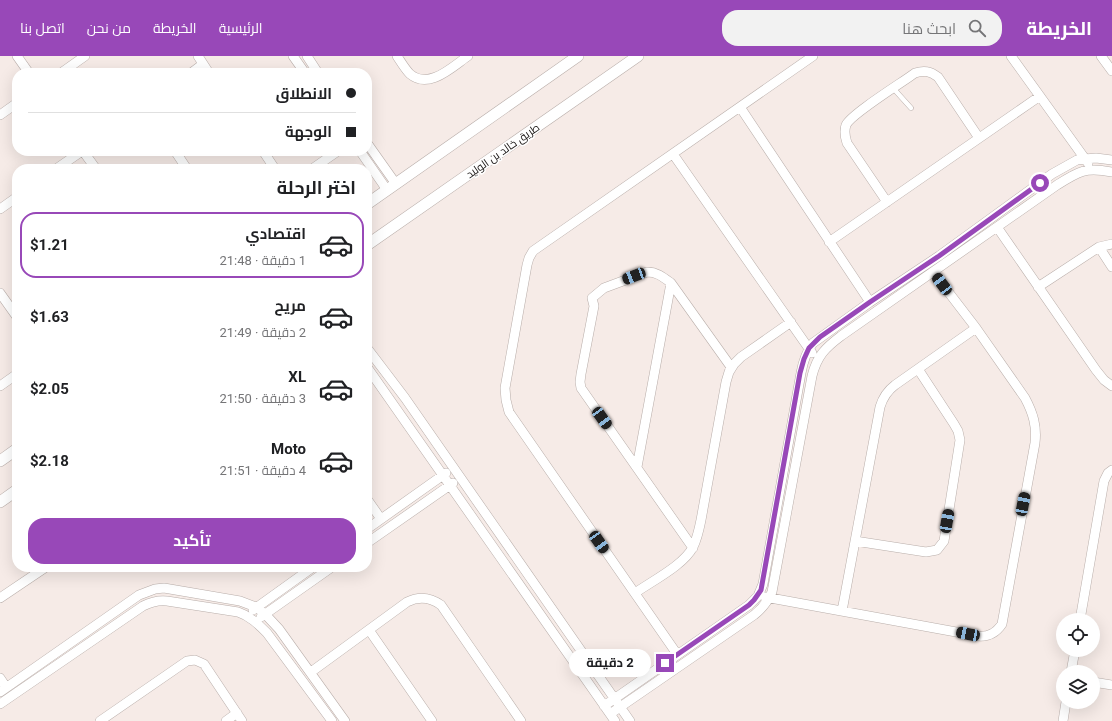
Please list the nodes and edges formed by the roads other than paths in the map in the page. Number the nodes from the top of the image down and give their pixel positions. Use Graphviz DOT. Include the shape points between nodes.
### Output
graph roads {
  1 [pos="17,56"];
  2 [pos="85,56"];
  3 [pos="198,56"];
  4 [pos="293,56"];
  5 [pos="307,56"];
  6 [pos="397,56"];
  7 [pos="468,56"];
  8 [pos="578,56"];
  9 [pos="638,56"];
  10 [pos="813,56"];
  11 [pos="1012,56"];
  12 [pos="1101,56"];
  13 [pos="203,64"];
  14 [pos="25,68"];
  15 [pos="67,68"];
  16 [pos="198,68"];
  17 [pos="206,68"];
  18 [pos="301,68"];
  19 [pos="315,68"];
  20 [pos="1112,71"];
  21 [pos="893,88"];
  22 [pos="1040,96"];
  23 [pos="12,107"];
  24 [pos="740,107"];
  25 [pos="911,108"];
  26 [pos="0,115"];
  27 [pos="979,138"];
  28 [pos="372,152"];
  29 [pos="673,154"];
  30 [pos="75,156"];
  31 [pos="86,156"];
  32 [pos="331,156"];
  33 [pos="364,156"];
  34 [pos="1085,159"];
  35 [pos="1112,160"];
  36 [pos="63,164"];
  37 [pos="92,164"];
  38 [pos="319,164"];
  39 [pos="371,164"];
  40 [pos="372,165"];
  41 [pos="1092,169"];
  42 [pos="1112,172"];
  43 [pos="391,187"];
  44 [pos="372,200"];
  45 [pos="12,201"];
  46 [pos="887,202"];
  47 [pos="0,209"];
  48 [pos="997,227"];
  49 [pos="372,242"];
  50 [pos="830,242"];
  51 [pos="1112,244"];
  52 [pos="1099,247"];
  53 [pos="1112,267"];
  54 [pos="933,272"];
  55 [pos="671,283"];
  56 [pos="1038,287"];
  57 [pos="0,292"];
  58 [pos="870,302"];
  59 [pos="12,310"];
  60 [pos="791,322"];
  61 [pos="976,328"];
  62 [pos="809,348"];
  63 [pos="372,355"];
  64 [pos="817,360"];
  65 [pos="731,367"];
  66 [pos="918,369"];
  67 [pos="372,374"];
  68 [pos="12,378"];
  69 [pos="0,386"];
  70 [pos="1112,386"];
  71 [pos="12,453"];
  72 [pos="0,461"];
  73 [pos="637,467"];
  74 [pos="454,468"];
  75 [pos="1112,470"];
  76 [pos="442,476"];
  77 [pos="461,477"];
  78 [pos="449,485"];
  79 [pos="12,494"];
  80 [pos="0,502"];
  81 [pos="372,506"];
  82 [pos="381,519"];
  83 [pos="372,525"];
  84 [pos="372,539"];
  85 [pos="855,541"];
  86 [pos="693,548"];
  87 [pos="39,572"];
  88 [pos="306,572"];
  89 [pos="325,572"];
  90 [pos="634,593"];
  91 [pos="758,596"];
  92 [pos="0,598"];
  93 [pos="770,598"];
  94 [pos="256,607"];
  95 [pos="842,611"];
  96 [pos="1081,613"];
  97 [pos="265,614"];
  98 [pos="246,615"];
  99 [pos="255,621"];
  100 [pos="368,630"];
  101 [pos="677,654"];
  102 [pos="311,672"];
  103 [pos="0,678"];
  104 [pos="1100,683"];
  105 [pos="1112,685"];
  106 [pos="3,690"];
  107 [pos="615,698"];
  108 [pos="0,704"];
  109 [pos="604,706"];
  110 [pos="621,707"];
  111 [pos="1065,709"];
  112 [pos="240,717"];
  113 [pos="612,718"];
  114 [pos="100,721"];
  115 [pos="226,721"];
  116 [pos="332,721"];
  117 [pos="345,721"];
  118 [pos="432,721"];
  119 [pos="521,721"];
  120 [pos="630,721"];
  121 [pos="1063,721"];
  1 -- 14 [label="street"];
  2 -- 15 [label="street"];
  3 -- 13 [label="street"];
  4 -- 18 [label="street"];
  5 -- 19 [label="street"];
  6 -- 7 [label="street" via="408,73 422,80 437,77"];
  8 -- 43 [label="street"];
  9 -- 49 [label="street, طريق خالد بن الوليد"];
  10 -- 24 [label="street"];
  11 -- 22 [label="street"];
  12 -- 20 [label="street"];
  13 -- 16 [label="street"];
  13 -- 17 [label="street"];
  21 -- 25 [label="lane"];
  21 -- 27 [label="street" via="915,73 933,73"];
  21 -- 46 [label="street" via="852,117 845,134 847,143"];
  22 -- 27 [label="street"];
  22 -- 34 [label="street"];
  23 -- 26 [label="street"];
  24 -- 29 [label="street"];
  24 -- 50 [label="street"];
  27 -- 46 [label="street"];
  28 -- 43 [label="street"];
  29 -- 60 [label="street"];
  29 -- 90 [label="street" via="533,251 527,265 505,388 509,412"];
  30 -- 36 [label="street"];
  31 -- 37 [label="street"];
  32 -- 38 [label="street"];
  33 -- 39 [label="street"];
  34 -- 35 [label="street"];
  34 -- 41 [label="street"];
  34 -- 58 [label="street" via="1077,160 1052,174 939,256"];
  40 -- 43 [label="street"];
  41 -- 42 [label="street"];
  41 -- 48 [label="street" via="1081,171 1057,185"];
  43 -- 44 [label="street"];
  45 -- 47 [label="street"];
  46 -- 50 [label="street"];
  48 -- 54 [label="street"];
  48 -- 56 [label="street"];
  50 -- 58 [label="street"];
  51 -- 52 [label="street"];
  52 -- 53 [label="street"];
  52 -- 56 [label="street"];
  54 -- 61 [label="street"];
  54 -- 64 [label="street" via="828,346"];
  55 -- 65 [label="street"];
  55 -- 73 [label="street"];
  55 -- 73 [label="street" via="654,272 647,272 604,288 592,298 594,306 581,374 581,388"];
  56 -- 70 [label="street" via="1096,370"];
  57 -- 59 [label="street"];
  58 -- 62 [label="street" via="828,331"];
  60 -- 62 [label="street"];
  60 -- 65 [label="street"];
  61 -- 66 [label="street"];
  61 -- 95 [label="street" via="1027,402 1036,429 1002,624 995,633 978,636"];
  62 -- 64 [label="street"];
  62 -- 91 [label="street" via="800,373 763,584"];
  63 -- 74 [label="street"];
  64 -- 93 [label="street"];
  65 -- 86 [label="street" via="726,382 698,535"];
  66 -- 85 [label="street" via="882,398"];
  66 -- 85 [label="street" via="954,424 960,440 944,541 937,550 926,552"];
  67 -- 76 [label="street"];
  68 -- 69 [label="street"];
  71 -- 72 [label="street"];
  73 -- 86 [label="street"];
  74 -- 76 [label="street"];
  74 -- 77 [label="street"];
  75 -- 96 [label="street" via="1104,481"];
  76 -- 78 [label="street"];
  76 -- 82 [label="street"];
  77 -- 78 [label="street"];
  77 -- 107 [label="street"];
  78 -- 84 [label="street"];
  78 -- 109 [label="street"];
  79 -- 80 [label="street"];
  81 -- 82 [label="street"];
  82 -- 83 [label="street"];
  85 -- 95 [label="street"];
  86 -- 90 [label="street" via="683,560"];
  87 -- 92 [label="street"];
  88 -- 94 [label="street"];
  89 -- 97 [label="street"];
  90 -- 101 [label="street"];
  91 -- 93 [label="street"];
  91 -- 101 [label="street" via="749,605"];
  93 -- 95 [label="street"];
  93 -- 110 [label="street" via="754,615"];
  94 -- 97 [label="street"];
  94 -- 98 [label="street"];
  94 -- 106 [label="street" via="240,601 164,588 147,591"];
  97 -- 99 [label="street"];
  97 -- 102 [label="street"];
  98 -- 99 [label="street"];
  98 -- 108 [label="street" via="167,601 151,602"];
  99 -- 116 [label="street" via="267,633"];
  100 -- 102 [label="street"];
  100 -- 118 [label="street"];
  100 -- 119 [label="street" via="413,599 435,601 441,605"];
  101 -- 107 [label="street"];
  102 -- 117 [label="street"];
  103 -- 106 [label="street"];
  104 -- 105 [label="street"];
  107 -- 109 [label="street"];
  107 -- 110 [label="street"];
  109 -- 113 [label="street"];
  110 -- 113 [label="street"];
  110 -- 120 [label="street"];
  111 -- 121 [label="street"];
  112 -- 114 [label="street" via="204,664 195,660 187,661"];
  112 -- 115 [label="street"];
}
